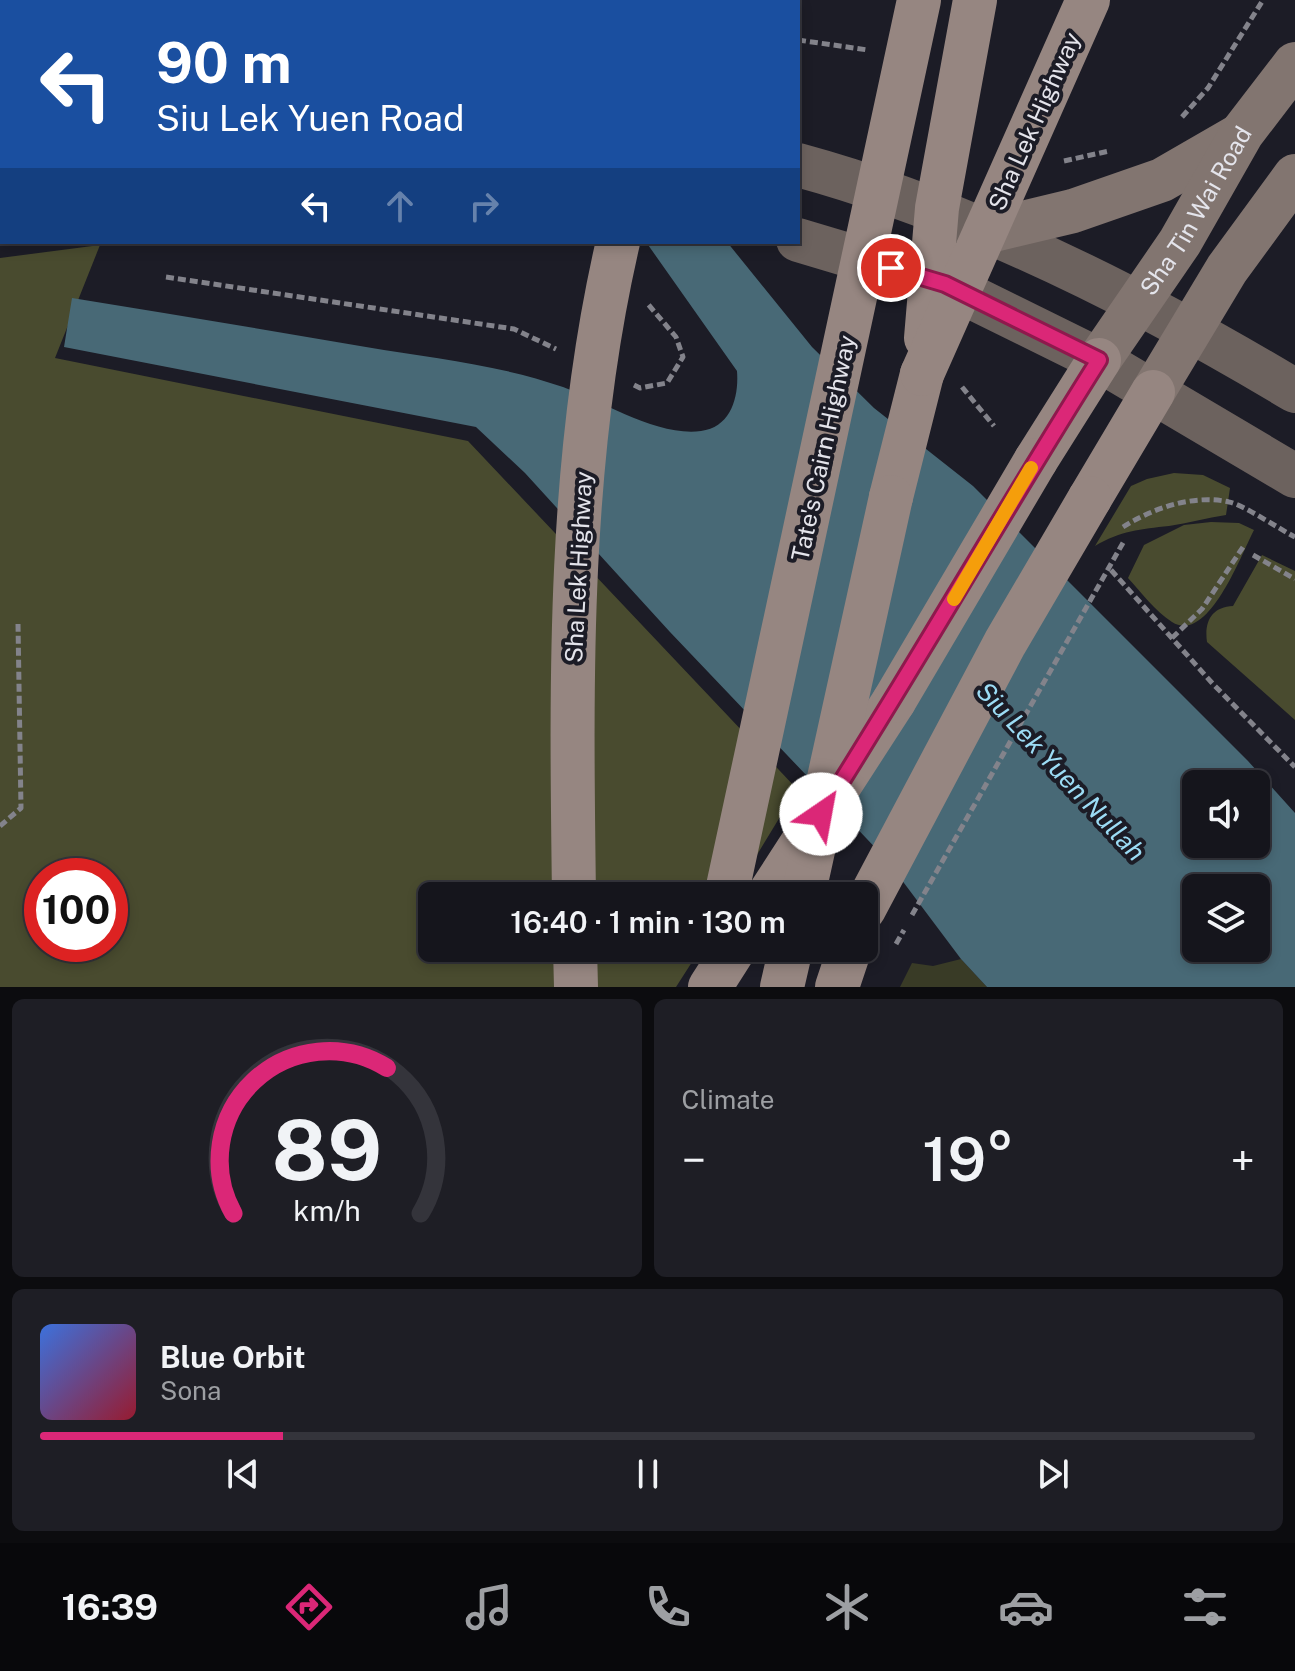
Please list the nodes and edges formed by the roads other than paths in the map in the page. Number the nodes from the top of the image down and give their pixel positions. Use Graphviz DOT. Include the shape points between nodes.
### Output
graph roads {
  1 [pos="919,0"];
  2 [pos="975,0"];
  3 [pos="1088,0"];
  4 [pos="1295,64"];
  5 [pos="1242,133"];
  6 [pos="800,166"];
  7 [pos="1295,176"];
  8 [pos="985,232"];
  9 [pos="800,241"];
  10 [pos="618,244"];
  11 [pos="1139,301"];
  12 [pos="1191,330"];
  13 [pos="1099,360"];
  14 [pos="922,374"];
  15 [pos="1295,391"];
  16 [pos="1153,392"];
  17 [pos="1295,476"];
  18 [pos="574,882"];
  19 [pos="729,882"];
  20 [pos="777,882"];
  21 [pos="806,882"];
  22 [pos="878,883"];
  23 [pos="575,962"];
  24 [pos="712,962"];
  25 [pos="725,962"];
  26 [pos="788,962"];
  27 [pos="845,962"];
  28 [pos="576,987"];
  29 [pos="708,987"];
  30 [pos="782,987"];
  31 [pos="837,987"];
  1 -- 19 [label="highway, Tate's Cairn Highway, bridge"];
  2 -- 14 [label="highway, bridge" via="937,208"];
  3 -- 14 [label="highway, Sha Lek Highway, bridge"];
  4 -- 5 [label="main road, Sha Tin Wai Road"];
  5 -- 8 [label="main road" via="1162,180 1073,211"];
  5 -- 11 [label="main road, Sha Tin Wai Road" via="1180,242"];
  6 -- 8 [label="main road"];
  7 -- 12 [label="main road" via="1227,269"];
  8 -- 11 [label="main road"];
  9 -- 13 [label="main road" via="945,284"];
  10 -- 18 [label="highway, Sha Lek Highway, bridge" via="602,310 579,489"];
  11 -- 12 [label="main road"];
  11 -- 13 [label="main road, Sha Tin Wai Road"];
  12 -- 15 [label="main road"];
  12 -- 16 [label="main road"];
  13 -- 16 [label="main road"];
  13 -- 20 [label="highway, bridge" via="894,701"];
  14 -- 21 [label="highway, bridge"];
  16 -- 17 [label="main road"];
  16 -- 22 [label="highway, bridge" via="1005,643"];
  23 -- 28 [label="highway"];
  24 -- 29 [label="highway"];
  25 -- 29 [label="highway"];
  26 -- 30 [label="highway"];
  27 -- 31 [label="highway"];
}
